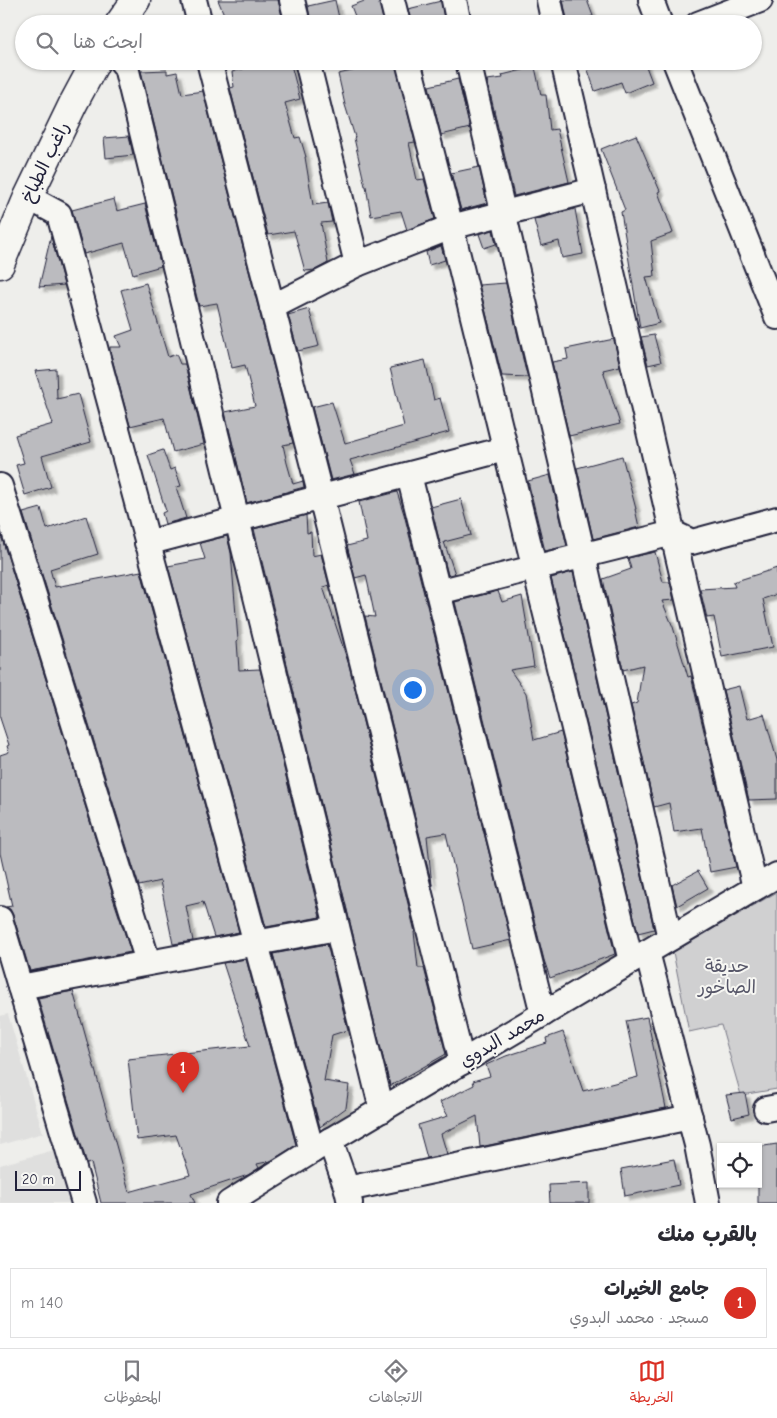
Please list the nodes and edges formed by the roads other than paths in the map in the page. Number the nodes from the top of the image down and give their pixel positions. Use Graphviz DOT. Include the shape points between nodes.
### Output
graph roads {
  1 [pos="136,0"];
  2 [pos="194,0"];
  3 [pos="292,0"];
  4 [pos="392,0"];
  5 [pos="454,0"];
  6 [pos="549,0"];
  7 [pos="651,0"];
  8 [pos="760,0"];
  9 [pos="774,0"];
  10 [pos="777,6"];
  11 [pos="125,15"];
  12 [pos="198,15"];
  13 [pos="296,15"];
  14 [pos="396,15"];
  15 [pos="457,15"];
  16 [pos="552,15"];
  17 [pos="657,15"];
  18 [pos="721,15"];
  19 [pos="91,70"];
  20 [pos="127,70"];
  21 [pos="211,70"];
  22 [pos="309,70"];
  23 [pos="410,70"];
  24 [pos="470,70"];
  25 [pos="565,70"];
  26 [pos="679,70"];
  27 [pos="593,190"];
  28 [pos="28,197"];
  29 [pos="503,212"];
  30 [pos="451,227"];
  31 [pos="0,264"];
  32 [pos="357,264"];
  33 [pos="272,307"];
  34 [pos="777,318"];
  35 [pos="505,449"];
  36 [pos="409,474"];
  37 [pos="0,486"];
  38 [pos="321,498"];
  39 [pos="237,519"];
  40 [pos="777,519"];
  41 [pos="672,533"];
  42 [pos="147,543"];
  43 [pos="583,555"];
  44 [pos="534,568"];
  45 [pos="438,592"];
  46 [pos="777,875"];
  47 [pos="754,888"];
  48 [pos="0,919"];
  49 [pos="337,928"];
  50 [pos="670,938"];
  51 [pos="256,942"];
  52 [pos="639,957"];
  53 [pos="148,962"];
  54 [pos="20,986"];
  55 [pos="543,1014"];
  56 [pos="462,1062"];
  57 [pos="382,1110"];
  58 [pos="690,1117"];
  59 [pos="321,1146"];
  60 [pos="348,1196"];
  61 [pos="84,1203"];
  62 [pos="229,1203"];
  63 [pos="708,1203"];
  1 -- 11 [label="main road"];
  2 -- 12 [label="street"];
  3 -- 13 [label="street"];
  4 -- 14 [label="street"];
  5 -- 15 [label="street"];
  6 -- 16 [label="street"];
  7 -- 17 [label="street"];
  8 -- 18 [label="street"];
  9 -- 10 [label="street"];
  19 -- 28 [label="main road, راغب الطباخ"];
  20 -- 39 [label="street"];
  21 -- 33 [label="street"];
  22 -- 32 [label="street"];
  23 -- 30 [label="street"];
  24 -- 29 [label="street"];
  25 -- 27 [label="street"];
  26 -- 34 [label="street"];
  27 -- 29 [label="street"];
  27 -- 41 [label="street"];
  28 -- 31 [label="main road, راغب الطباخ"];
  28 -- 42 [label="street" via="59,214"];
  29 -- 30 [label="street"];
  29 -- 43 [label="street"];
  30 -- 32 [label="street"];
  30 -- 35 [label="street"];
  32 -- 33 [label="street"];
  33 -- 38 [label="street"];
  35 -- 36 [label="street"];
  35 -- 44 [label="street"];
  36 -- 38 [label="street"];
  36 -- 45 [label="street"];
  37 -- 53 [label="street"];
  38 -- 39 [label="street"];
  38 -- 56 [label="street"];
  39 -- 42 [label="street"];
  39 -- 49 [label="street"];
  40 -- 41 [label="street" via="692,542"];
  41 -- 43 [label="street"];
  41 -- 47 [label="street"];
  42 -- 51 [label="street"];
  43 -- 44 [label="street"];
  43 -- 50 [label="street"];
  44 -- 45 [label="street"];
  44 -- 52 [label="street"];
  45 -- 55 [label="street"];
  46 -- 47 [label="street, محمد البدوي"];
  47 -- 50 [label="street, محمد البدوي"];
  48 -- 54 [label="street"];
  49 -- 51 [label="street"];
  49 -- 57 [label="street"];
  50 -- 52 [label="street, محمد البدوي"];
  51 -- 53 [label="street"];
  51 -- 59 [label="street"];
  52 -- 55 [label="street, محمد البدوي"];
  52 -- 58 [label="street"];
  53 -- 54 [label="street"];
  54 -- 61 [label="street"];
  55 -- 56 [label="street, محمد البدوي"];
  56 -- 57 [label="street, محمد البدوي"];
  57 -- 59 [label="street, محمد البدوي"];
  58 -- 60 [label="street"];
  58 -- 63 [label="street"];
  59 -- 60 [label="street"];
  59 -- 62 [label="street, محمد البدوي"];
}
